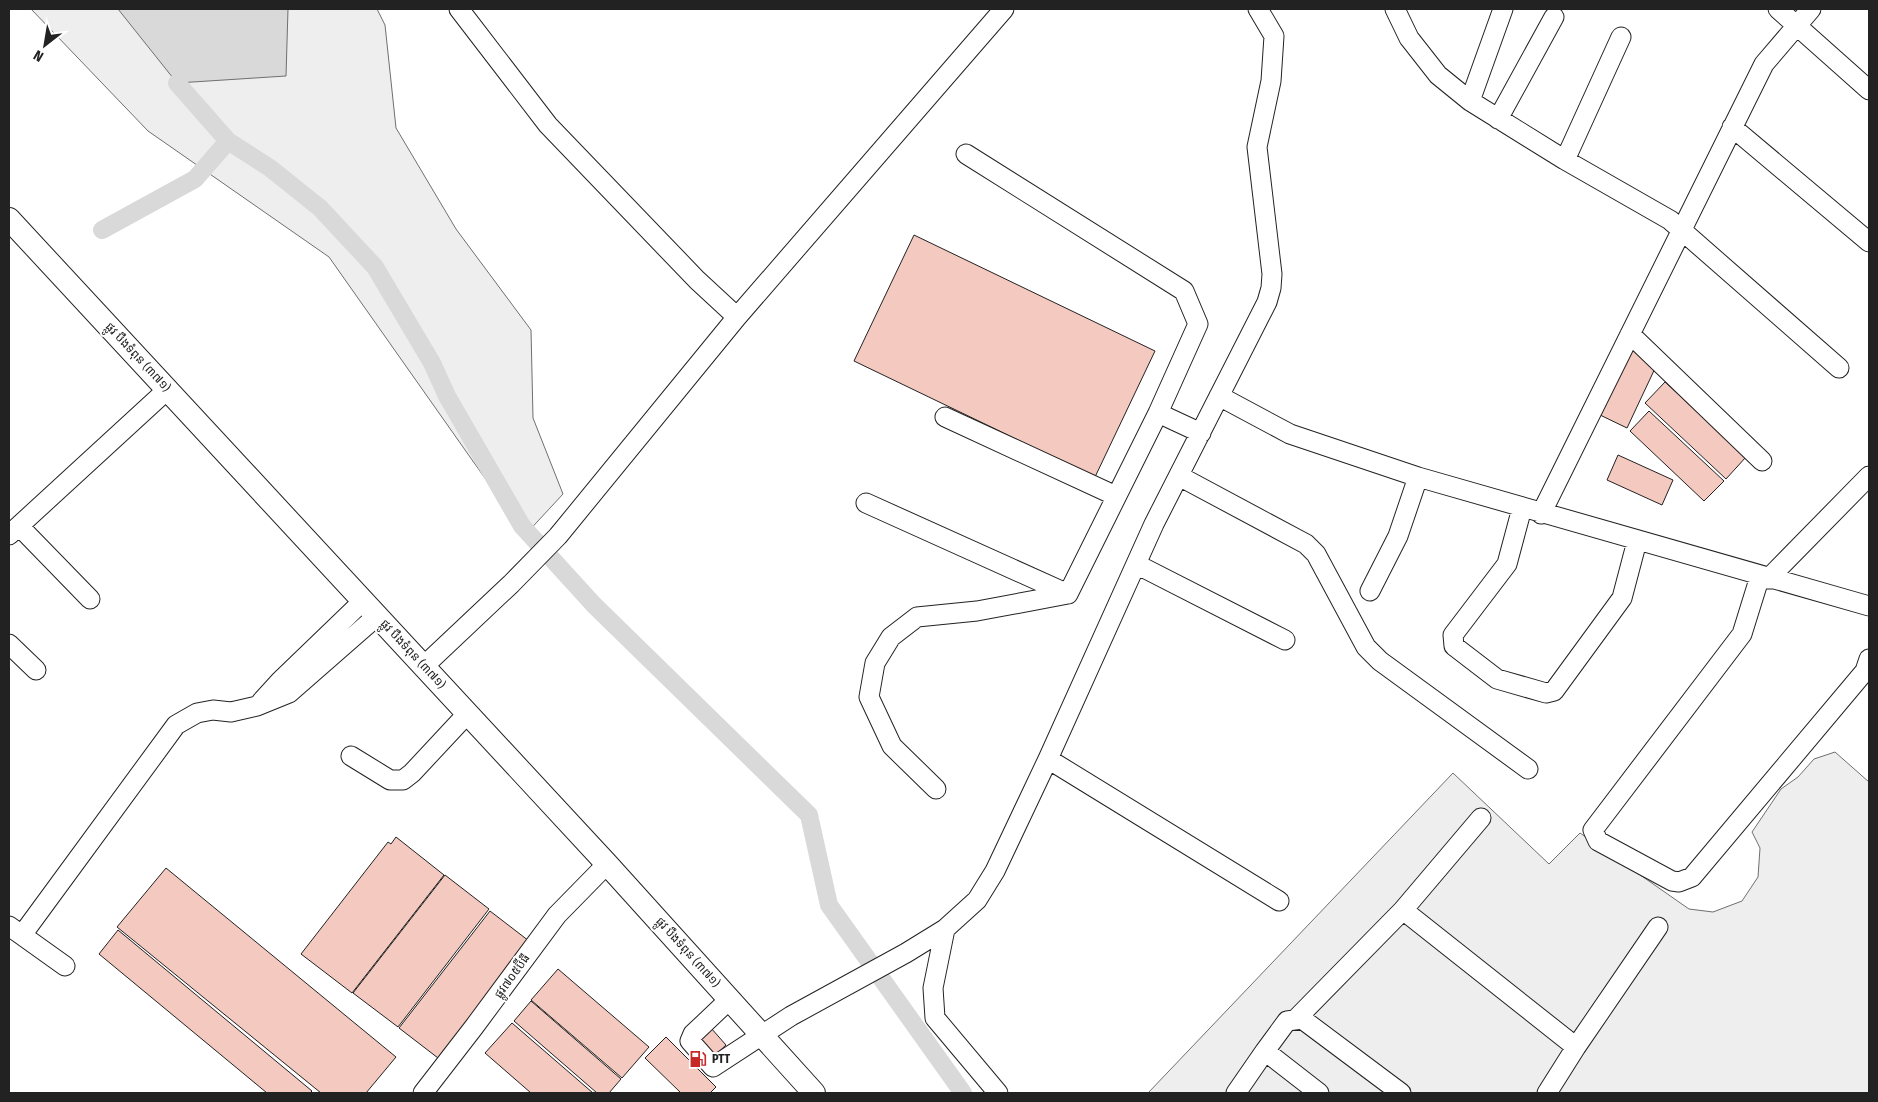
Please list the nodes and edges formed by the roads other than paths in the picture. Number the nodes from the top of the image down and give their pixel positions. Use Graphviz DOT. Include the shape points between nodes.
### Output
graph roads {
  1 [pos="459,9"];
  2 [pos="1004,9"];
  3 [pos="1258,9"];
  4 [pos="1394,9"];
  5 [pos="1502,9"];
  6 [pos="1778,9"];
  7 [pos="1811,9"];
  8 [pos="1554,17"];
  9 [pos="1796,25"];
  10 [pos="1621,37"];
  11 [pos="1869,90"];
  12 [pos="1470,101"];
  13 [pos="1498,119"];
  14 [pos="1732,127"];
  15 [pos="966,154"];
  16 [pos="1565,160"];
  17 [pos="9,221"];
  18 [pos="1681,230"];
  19 [pos="1869,242"];
  20 [pos="737,317"];
  21 [pos="1630,334"];
  22 [pos="1839,368"];
  23 [pos="168,389"];
  24 [pos="1219,396"];
  25 [pos="1158,413"];
  26 [pos="945,416"];
  27 [pos="1201,433"];
  28 [pos="1762,461"];
  29 [pos="1179,476"];
  30 [pos="1869,476"];
  31 [pos="1418,478"];
  32 [pos="1116,496"];
  33 [pos="866,503"];
  34 [pos="1522,508"];
  35 [pos="1541,514"];
  36 [pos="14,530"];
  37 [pos="1637,541"];
  38 [pos="1136,564"];
  39 [pos="1764,577"];
  40 [pos="1370,591"];
  41 [pos="1068,594"];
  42 [pos="90,599"];
  43 [pos="1869,606"];
  44 [pos="370,608"];
  45 [pos="1285,640"];
  46 [pos="9,644"];
  47 [pos="1869,659"];
  48 [pos="424,666"];
  49 [pos="36,670"];
  50 [pos="468,713"];
  51 [pos="351,756"];
  52 [pos="1048,759"];
  53 [pos="1528,769"];
  54 [pos="936,789"];
  55 [pos="1481,818"];
  56 [pos="608,864"];
  57 [pos="1279,900"];
  58 [pos="1403,910"];
  59 [pos="1658,927"];
  60 [pos="945,928"];
  61 [pos="16,930"];
  62 [pos="65,966"];
  63 [pos="730,999"];
  64 [pos="1296,1019"];
  65 [pos="761,1035"];
  66 [pos="1576,1047"];
  67 [pos="1265,1051"];
  68 [pos="423,1093"];
  69 [pos="814,1093"];
  70 [pos="998,1093"];
  71 [pos="1236,1093"];
  72 [pos="1319,1093"];
  73 [pos="1401,1093"];
  74 [pos="1547,1093"];
  1 -- 20 [label="street" via="548,125 697,280"];
  2 -- 20 [label="street"];
  3 -- 24 [label="street" via="1274,36 1271,81 1257,147 1271,288"];
  4 -- 12 [label="street" via="1409,38 1438,75"];
  5 -- 12 [label="street"];
  6 -- 9 [label="street"];
  7 -- 9 [label="street"];
  8 -- 13 [label="street"];
  9 -- 11 [label="street"];
  9 -- 14 [label="street" via="1764,64"];
  10 -- 16 [label="street"];
  12 -- 13 [label="street"];
  13 -- 16 [label="street"];
  14 -- 18 [label="street"];
  14 -- 19 [label="street"];
  15 -- 25 [label="street" via="1184,291 1198,324"];
  16 -- 18 [label="street" via="1670,220"];
  17 -- 23 [label="main road, ផ្លូវ បឹងទំពុន (៣៧១)"];
  18 -- 21 [label="street"];
  18 -- 22 [label="street"];
  20 -- 48 [label="street" via="558,536"];
  21 -- 28 [label="street"];
  21 -- 35 [label="street"];
  23 -- 36 [label="street"];
  23 -- 44 [label="main road, ផ្លូវ បឹងទំពុន (៣៧១)"];
  24 -- 27 [label="street"];
  24 -- 31 [label="street" via="1290,434"];
  25 -- 27 [label="street"];
  25 -- 32 [label="street"];
  26 -- 32 [label="street"];
  27 -- 29 [label="street"];
  29 -- 38 [label="street"];
  29 -- 53 [label="street" via="1306,544 1316,554 1366,647 1380,661"];
  30 -- 39 [label="street"];
  31 -- 34 [label="street"];
  31 -- 40 [label="street" via="1398,536"];
  32 -- 41 [label="street"];
  33 -- 41 [label="street"];
  34 -- 35 [label="street"];
  34 -- 37 [label="street" via="1506,564 1453,635 1453,640 1454,646 1488,674 1546,693 1554,691 1622,598"];
  35 -- 37 [label="street"];
  36 -- 42 [label="street"];
  37 -- 39 [label="street"];
  38 -- 45 [label="street"];
  38 -- 52 [label="street"];
  39 -- 43 [label="street"];
  39 -- 47 [label="street" via="1742,634 1593,830 1598,841 1672,880 1679,882 1692,877 1865,671"];
  41 -- 54 [label="street" via="917,617 891,638 875,664 869,697 892,746"];
  44 -- 48 [label="main road, ផ្លូវ បឹងទំពុន (៣៧១)"];
  44 -- 61 [label="street" via="289,693 231,712 213,710 197,713 176,725"];
  46 -- 49 [label="street"];
  48 -- 50 [label="main road, ផ្លូវ បឹងទំពុន (៣៧១)"];
  50 -- 51 [label="street" via="403,780 390,780"];
  50 -- 56 [label="main road, ផ្លូវ បឹងទំពុន (៣៧១)"];
  52 -- 57 [label="street"];
  52 -- 60 [label="street" via="995,871 976,900"];
  55 -- 58 [label="street"];
  56 -- 63 [label="main road, ផ្លូវ បឹងទំពុន (៣៧១)"];
  56 -- 68 [label="street, ផ្លូវ៧០៥ប៊ីធី" via="557,915"];
  58 -- 64 [label="street"];
  58 -- 66 [label="street"];
  59 -- 66 [label="street"];
  60 -- 65 [label="street"];
  60 -- 70 [label="street" via="933,988 935,1018"];
  61 -- 62 [label="street"];
  63 -- 65 [label="main road, ផ្លូវ បឹងទំពុន (៣៧១)"];
  63 -- 65 [label="street" via="693,1034 690,1041 711,1067"];
  64 -- 67 [label="street" via="1287,1021"];
  64 -- 73 [label="street" via="1302,1019"];
  65 -- 69 [label="main road, ផ្លូវ បឹងទំពុន (៣៧១)"];
  66 -- 74 [label="street"];
  67 -- 71 [label="street"];
  67 -- 72 [label="street"];
}
